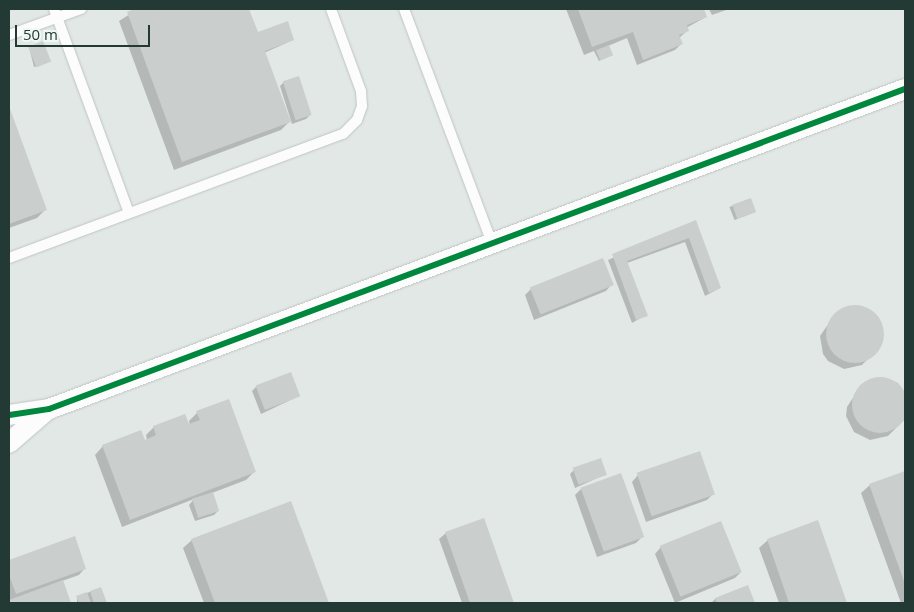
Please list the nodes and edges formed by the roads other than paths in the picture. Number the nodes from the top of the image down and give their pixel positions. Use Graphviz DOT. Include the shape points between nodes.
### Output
graph roads {
  1 [pos="81,9"];
  2 [pos="331,9"];
  3 [pos="404,9"];
  4 [pos="55,13"];
  5 [pos="9,35"];
  6 [pos="905,89"];
  7 [pos="129,213"];
  8 [pos="493,246"];
  9 [pos="9,258"];
  10 [pos="49,409"];
  11 [pos="9,415"];
  12 [pos="9,443"];
  1 -- 4 [label="lane"];
  2 -- 7 [label="lane" via="361,91 362,106 358,120 343,134"];
  3 -- 8 [label="lane"];
  4 -- 5 [label="lane"];
  4 -- 7 [label="lane"];
  6 -- 8 [label="street"];
  7 -- 9 [label="lane"];
  8 -- 10 [label="street"];
  10 -- 11 [label="street"];
  10 -- 12 [label="street"];
}
